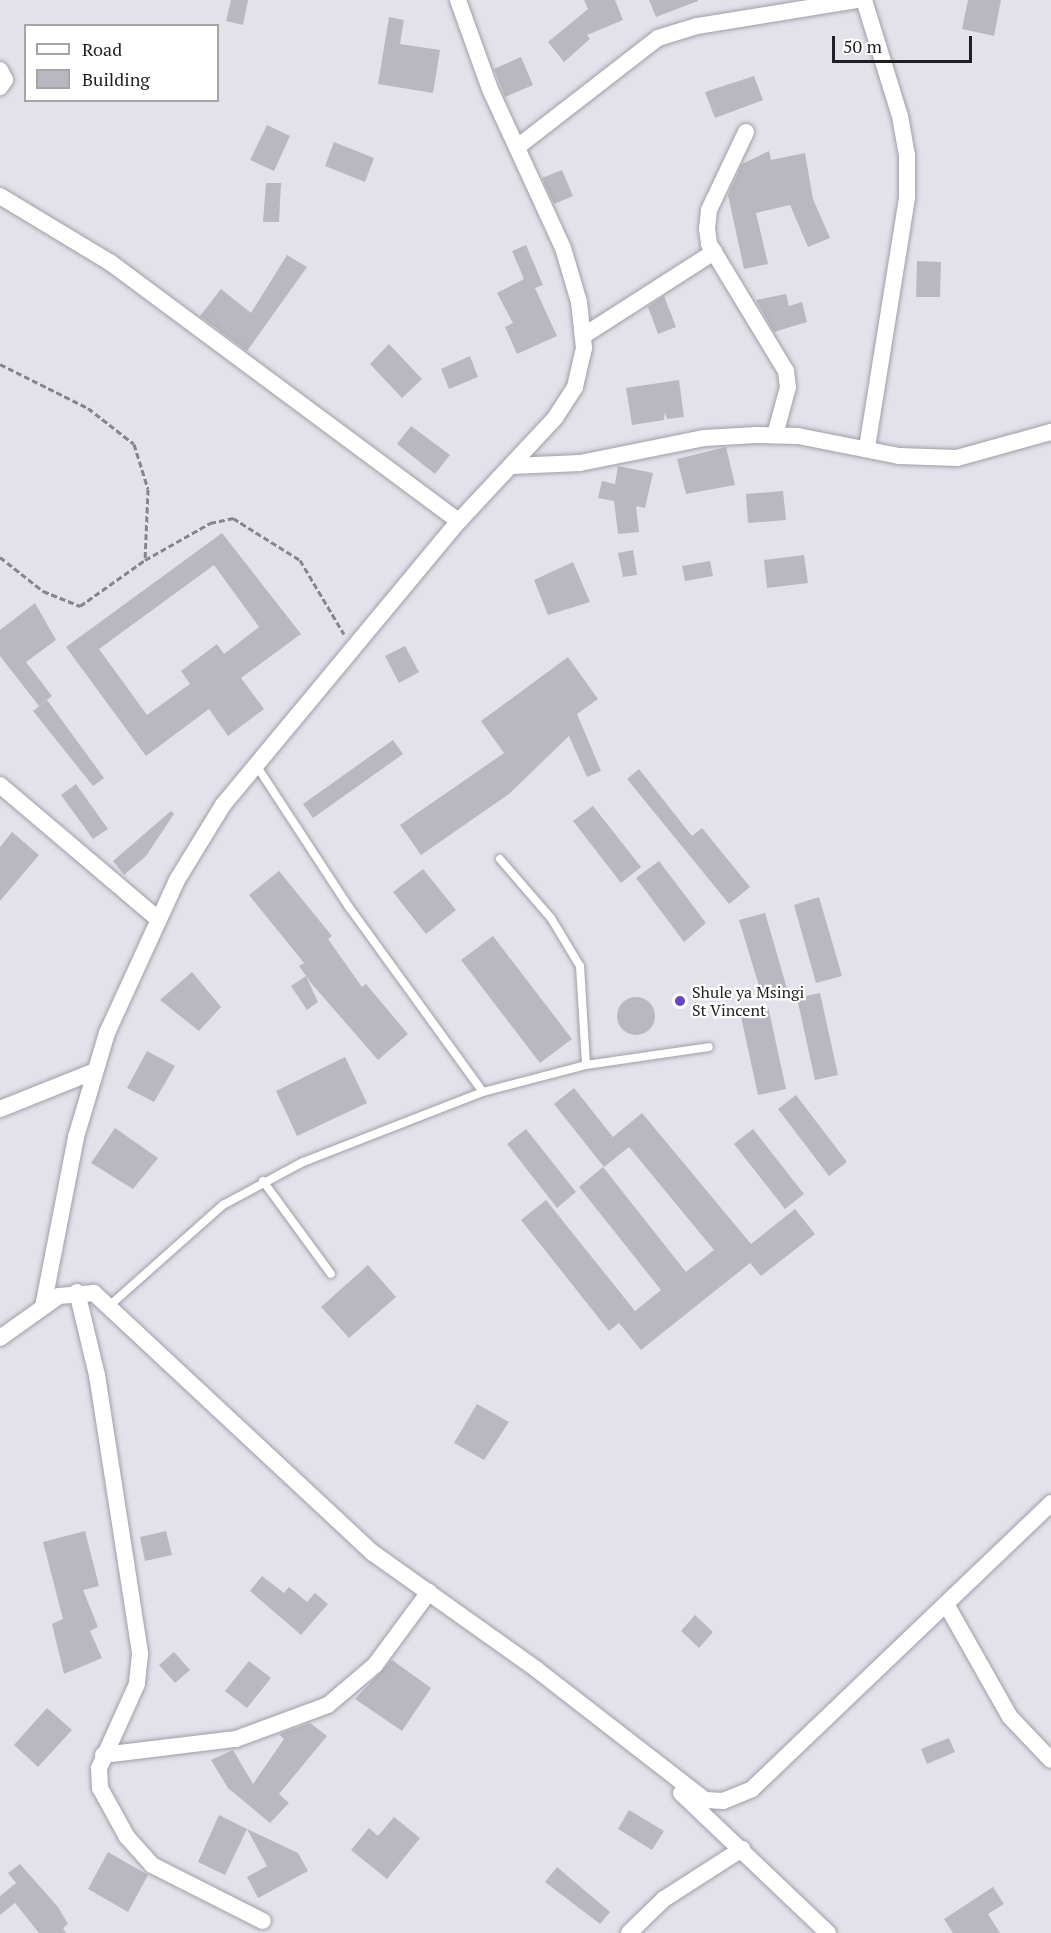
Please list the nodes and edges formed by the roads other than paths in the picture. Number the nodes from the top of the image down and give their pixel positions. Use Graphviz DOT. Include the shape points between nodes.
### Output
graph roads {
  1 [pos="458,0"];
  2 [pos="858,0"];
  3 [pos="864,0"];
  4 [pos="0,70"];
  5 [pos="0,87"];
  6 [pos="746,132"];
  7 [pos="520,145"];
  8 [pos="0,196"];
  9 [pos="714,252"];
  10 [pos="583,336"];
  11 [pos="1051,432"];
  12 [pos="775,435"];
  13 [pos="867,449"];
  14 [pos="512,466"];
  15 [pos="459,521"];
  16 [pos="256,764"];
  17 [pos="0,785"];
  18 [pos="500,860"];
  19 [pos="158,919"];
  20 [pos="709,1047"];
  21 [pos="586,1065"];
  22 [pos="95,1071"];
  23 [pos="483,1092"];
  24 [pos="3,1110"];
  25 [pos="263,1180"];
  26 [pos="331,1274"];
  27 [pos="77,1292"];
  28 [pos="108,1306"];
  29 [pos="43,1307"];
  30 [pos="0,1338"];
  31 [pos="1051,1503"];
  32 [pos="429,1592"];
  33 [pos="946,1604"];
  34 [pos="103,1755"];
  35 [pos="1051,1760"];
  36 [pos="659,1767"];
  37 [pos="742,1849"];
  38 [pos="262,1921"];
  39 [pos="629,1933"];
  40 [pos="828,1933"];
  1 -- 7 [label="street" via="490,89"];
  2 -- 7 [label="street" via="697,26 658,38"];
  3 -- 13 [label="street" via="900,116 907,187"];
  4 -- 5 [label="street" via="5,80"];
  6 -- 9 [label="street" via="709,210 707,230"];
  7 -- 10 [label="street" via="563,248"];
  8 -- 15 [label="street" via="111,263"];
  9 -- 10 [label="street"];
  9 -- 12 [label="street" via="786,371 788,387"];
  10 -- 14 [label="street" via="575,387"];
  11 -- 13 [label="street" via="957,458"];
  12 -- 13 [label="street"];
  12 -- 14 [label="street" via="704,438 580,462"];
  14 -- 15 [label="street"];
  15 -- 16 [label="street"];
  16 -- 19 [label="street" via="223,805"];
  16 -- 23 [label="lane" via="349,907"];
  17 -- 19 [label="street"];
  18 -- 21 [label="lane" via="551,918 580,966"];
  19 -- 22 [label="street"];
  20 -- 21 [label="lane"];
  21 -- 23 [label="lane"];
  22 -- 24 [label="street"];
  22 -- 29 [label="street" via="71,1160"];
  23 -- 25 [label="lane"];
  25 -- 26 [label="lane"];
  25 -- 28 [label="lane" via="201,1223"];
  27 -- 28 [label="street" via="94,1293"];
  27 -- 29 [label="street"];
  27 -- 34 [label="street" via="97,1375 140,1654 137,1684"];
  28 -- 32 [label="street" via="342,1526"];
  29 -- 30 [label="street"];
  31 -- 33 [label="street"];
  32 -- 34 [label="street" via="375,1665 328,1705 236,1739"];
  32 -- 36 [label="street"];
  33 -- 35 [label="street" via="1010,1717"];
  33 -- 36 [label="street" via="752,1789 723,1801 705,1800"];
  34 -- 38 [label="street" via="100,1788 141,1854 175,1880"];
  36 -- 37 [label="street" via="713,1826"];
  37 -- 39 [label="street" via="664,1899"];
  37 -- 40 [label="street"];
}
